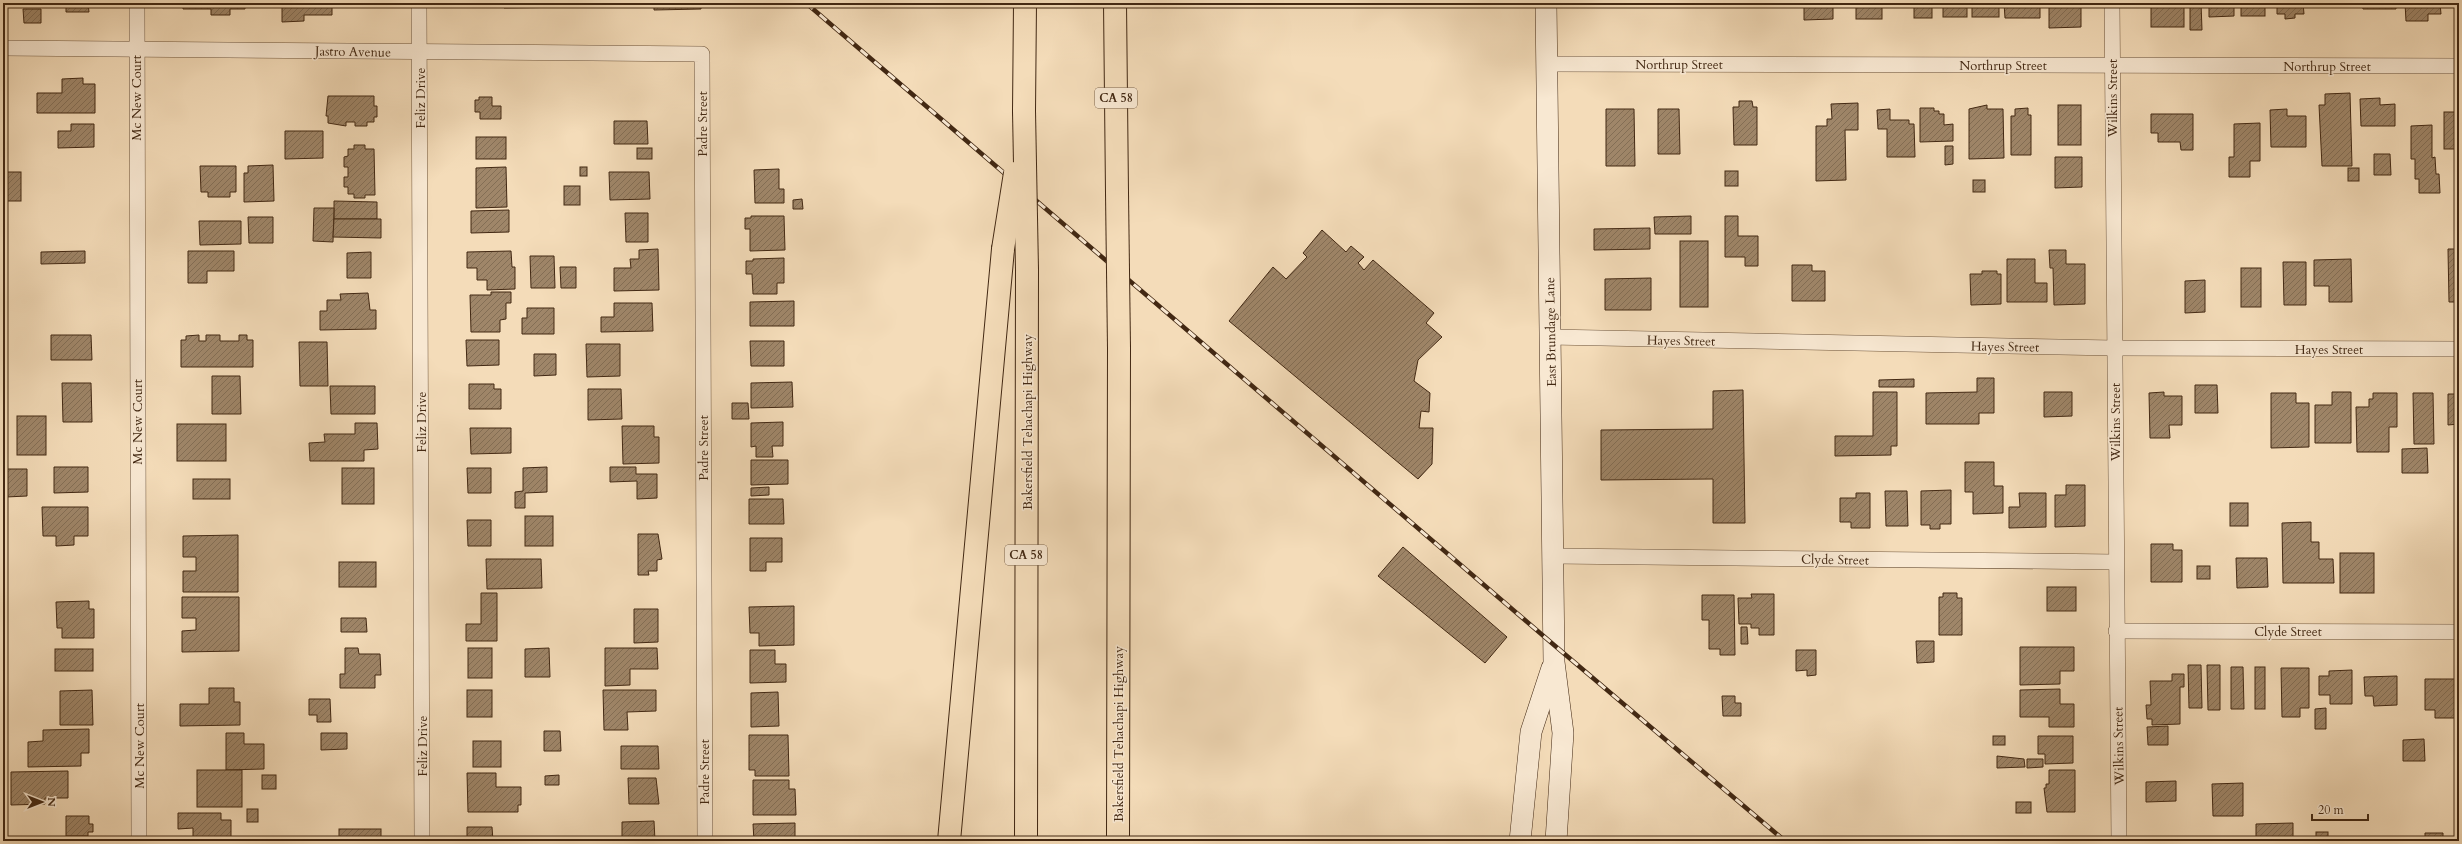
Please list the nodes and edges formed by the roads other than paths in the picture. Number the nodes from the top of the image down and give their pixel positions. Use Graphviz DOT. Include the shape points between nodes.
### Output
graph roads {
  1 [pos="137,3"];
  2 [pos="419,3"];
  3 [pos="1025,3"];
  4 [pos="1116,3"];
  5 [pos="1546,3"];
  6 [pos="2112,3"];
  7 [pos="3,48"];
  8 [pos="136,49"];
  9 [pos="419,52"];
  10 [pos="702,54"];
  11 [pos="1546,64"];
  12 [pos="2112,65"];
  13 [pos="2459,66"];
  14 [pos="1024,111"];
  15 [pos="1550,337"];
  16 [pos="2114,348"];
  17 [pos="2459,349"];
  18 [pos="1554,556"];
  19 [pos="2116,562"];
  20 [pos="2116,631"];
  21 [pos="2459,632"];
  22 [pos="1554,662"];
  23 [pos="139,841"];
  24 [pos="422,841"];
  25 [pos="704,841"];
  26 [pos="949,841"];
  27 [pos="1026,841"];
  28 [pos="1118,841"];
  29 [pos="1520,841"];
  30 [pos="1556,841"];
  31 [pos="2119,841"];
  1 -- 8 [label="street, Mc New Court"];
  2 -- 9 [label="street, Feliz Drive"];
  3 -- 14 [label="highway, Bakersfield Tehachapi Highway / CA 58"];
  4 -- 28 [label="highway, Bakersfield Tehachapi Highway / CA 58, bridge" via="1119,348"];
  5 -- 11 [label="main road, East Brundage Lane"];
  6 -- 12 [label="street, Wilkins Street"];
  7 -- 8 [label="street, Jastro Avenue"];
  8 -- 9 [label="street, Jastro Avenue"];
  8 -- 23 [label="street, Mc New Court"];
  9 -- 10 [label="street, Jastro Avenue"];
  9 -- 24 [label="street, Feliz Drive"];
  10 -- 25 [label="street, Padre Street"];
  11 -- 12 [label="street, Northrup Street"];
  11 -- 15 [label="main road, East Brundage Lane"];
  12 -- 13 [label="street, Northrup Street"];
  12 -- 16 [label="street, Wilkins Street"];
  14 -- 26 [label="highway, bridge" via="1003,249"];
  14 -- 27 [label="highway, Bakersfield Tehachapi Highway / CA 58, bridge" via="1027,270"];
  15 -- 16 [label="street, Hayes Street"];
  15 -- 18 [label="main road, East Brundage Lane"];
  16 -- 17 [label="street, Hayes Street"];
  16 -- 19 [label="street, Wilkins Street"];
  18 -- 19 [label="street, Clyde Street"];
  18 -- 22 [label="main road, East Brundage Lane"];
  19 -- 20 [label="street, Wilkins Street"];
  20 -- 21 [label="street, Clyde Street"];
  20 -- 31 [label="street, Wilkins Street"];
  22 -- 29 [label="main road, East Brundage Lane" via="1531,732"];
  22 -- 30 [label="main road, East Brundage Lane" via="1563,733"];
}
